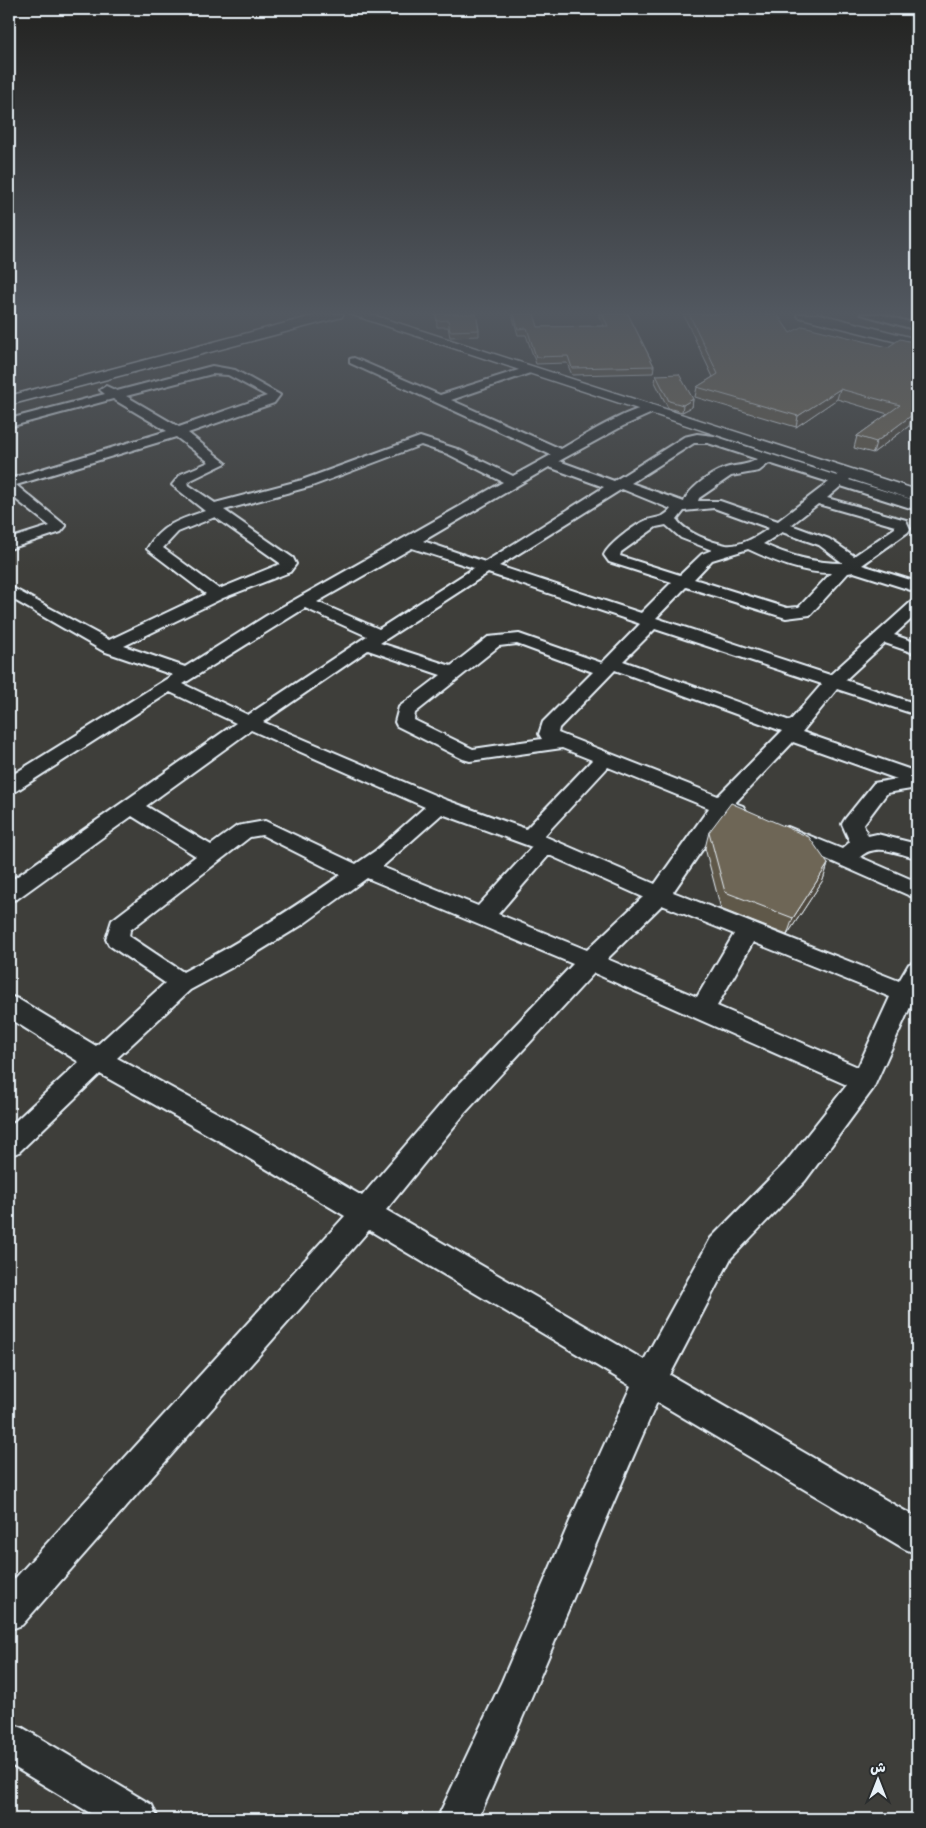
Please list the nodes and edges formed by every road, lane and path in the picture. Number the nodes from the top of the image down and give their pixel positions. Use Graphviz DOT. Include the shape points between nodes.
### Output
graph roads {
  1 [pos="95,399"];
  2 [pos="123,399"];
  3 [pos="271,399"];
  4 [pos="616,399"];
  5 [pos="439,400"];
  6 [pos="648,410"];
  7 [pos="9,423"];
  8 [pos="178,432"];
  9 [pos="556,458"];
  10 [pos="767,458"];
  11 [pos="844,478"];
  12 [pos="513,482"];
  13 [pos="9,483"];
  14 [pos="619,485"];
  15 [pos="9,487"];
  16 [pos="917,496"];
  17 [pos="816,499"];
  18 [pos="685,506"];
  19 [pos="917,506"];
  20 [pos="214,511"];
  21 [pos="670,520"];
  22 [pos="779,527"];
  23 [pos="410,542"];
  24 [pos="9,544"];
  25 [pos="750,544"];
  26 [pos="726,550"];
  27 [pos="851,567"];
  28 [pos="487,568"];
  29 [pos="682,582"];
  30 [pos="917,587"];
  31 [pos="9,591"];
  32 [pos="217,595"];
  33 [pos="304,602"];
  34 [pos="917,605"];
  35 [pos="648,621"];
  36 [pos="882,636"];
  37 [pos="373,640"];
  38 [pos="109,647"];
  39 [pos="917,649"];
  40 [pos="609,667"];
  41 [pos="453,673"];
  42 [pos="179,679"];
  43 [pos="833,682"];
  44 [pos="917,710"];
  45 [pos="250,723"];
  46 [pos="791,732"];
  47 [pos="563,742"];
  48 [pos="605,758"];
  49 [pos="917,780"];
  50 [pos="9,786"];
  51 [pos="439,805"];
  52 [pos="722,805"];
  53 [pos="132,807"];
  54 [pos="538,841"];
  55 [pos="861,844"];
  56 [pos="917,851"];
  57 [pos="212,856"];
  58 [pos="844,860"];
  59 [pos="362,871"];
  60 [pos="917,891"];
  61 [pos="9,893"];
  62 [pos="659,895"];
  63 [pos="482,917"];
  64 [pos="748,931"];
  65 [pos="590,961"];
  66 [pos="182,983"];
  67 [pos="913,987"];
  68 [pos="9,1006"];
  69 [pos="702,1010"];
  70 [pos="97,1060"];
  71 [pos="864,1081"];
  72 [pos="9,1144"];
  73 [pos="366,1213"];
  74 [pos="650,1380"];
  75 [pos="917,1537"];
  76 [pos="9,1612"];
  77 [pos="9,1742"];
  78 [pos="138,1819"];
  79 [pos="457,1819"];
  1 -- 7 [label="street"];
  2 -- 8 [label="street"];
  3 -- 8 [label="street"];
  4 -- 6 [label="main road"];
  5 -- 9 [label="street"];
  6 -- 9 [label="street"];
  6 -- 11 [label="main road"];
  8 -- 13 [label="street"];
  8 -- 20 [label="street" via="218,462 218,465 179,482"];
  9 -- 12 [label="street"];
  9 -- 14 [label="street"];
  10 -- 11 [label="street"];
  10 -- 14 [label="street" via="709,439 696,438"];
  10 -- 18 [label="street" via="754,468 728,472 693,496"];
  11 -- 16 [label="main road"];
  11 -- 17 [label="street"];
  11 -- 19 [label="street"];
  12 -- 20 [label="street" via="445,449 420,441 315,480"];
  12 -- 23 [label="street"];
  14 -- 18 [label="street"];
  14 -- 28 [label="street"];
  15 -- 24 [label="street" via="59,526"];
  17 -- 22 [label="street"];
  17 -- 27 [label="street" via="901,523 903,529"];
  18 -- 21 [label="street"];
  18 -- 22 [label="street" via="715,504"];
  20 -- 32 [label="street" via="165,533 155,548"];
  20 -- 32 [label="street" via="288,561 284,569"];
  21 -- 26 [label="street" via="673,526 687,535"];
  21 -- 29 [label="street" via="651,524 614,550 612,555 614,559"];
  22 -- 25 [label="street"];
  22 -- 27 [label="street" via="831,546"];
  23 -- 28 [label="street"];
  23 -- 33 [label="street"];
  25 -- 26 [label="street"];
  25 -- 27 [label="street" via="779,557 818,568"];
  26 -- 29 [label="street" via="707,557"];
  27 -- 29 [label="street" via="804,611 786,613"];
  27 -- 30 [label="street"];
  28 -- 35 [label="street"];
  28 -- 37 [label="street"];
  29 -- 35 [label="street"];
  31 -- 38 [label="street"];
  32 -- 38 [label="street"];
  33 -- 37 [label="street"];
  33 -- 42 [label="street"];
  34 -- 36 [label="street"];
  35 -- 40 [label="street"];
  35 -- 43 [label="street"];
  36 -- 39 [label="street"];
  36 -- 43 [label="street"];
  37 -- 41 [label="street"];
  37 -- 45 [label="street"];
  38 -- 42 [label="street"];
  40 -- 41 [label="street" via="519,638 494,640"];
  40 -- 46 [label="street"];
  40 -- 47 [label="street" via="550,726 548,734"];
  41 -- 47 [label="street" via="406,711 404,722 470,755"];
  42 -- 45 [label="street"];
  42 -- 50 [label="street"];
  43 -- 44 [label="street"];
  43 -- 46 [label="street"];
  45 -- 51 [label="street"];
  45 -- 53 [label="street"];
  46 -- 49 [label="street"];
  46 -- 52 [label="street"];
  47 -- 48 [label="street"];
  48 -- 52 [label="street"];
  48 -- 54 [label="street"];
  49 -- 55 [label="street" via="881,788 852,824"];
  51 -- 54 [label="street"];
  51 -- 59 [label="street"];
  52 -- 58 [label="street"];
  52 -- 62 [label="street"];
  53 -- 57 [label="street"];
  53 -- 61 [label="street"];
  54 -- 62 [label="street"];
  54 -- 63 [label="street"];
  55 -- 56 [label="street" via="876,841"];
  55 -- 58 [label="street"];
  57 -- 59 [label="street" via="244,831 265,828"];
  57 -- 66 [label="street" via="120,926 117,939"];
  58 -- 60 [label="street"];
  59 -- 63 [label="street"];
  59 -- 66 [label="street" via="294,919"];
  62 -- 64 [label="street"];
  62 -- 65 [label="street"];
  63 -- 65 [label="street"];
  64 -- 67 [label="street"];
  64 -- 69 [label="street"];
  65 -- 69 [label="street"];
  65 -- 73 [label="street" via="456,1105"];
  66 -- 70 [label="street"];
  67 -- 71 [label="street"];
  68 -- 70 [label="street"];
  69 -- 71 [label="street"];
  70 -- 72 [label="street"];
  70 -- 73 [label="street"];
  71 -- 74 [label="street" via="795,1172 720,1248"];
  73 -- 74 [label="street"];
  73 -- 76 [label="street"];
  74 -- 75 [label="street"];
  74 -- 79 [label="street" via="515,1694"];
  77 -- 78 [label="street"];
}
